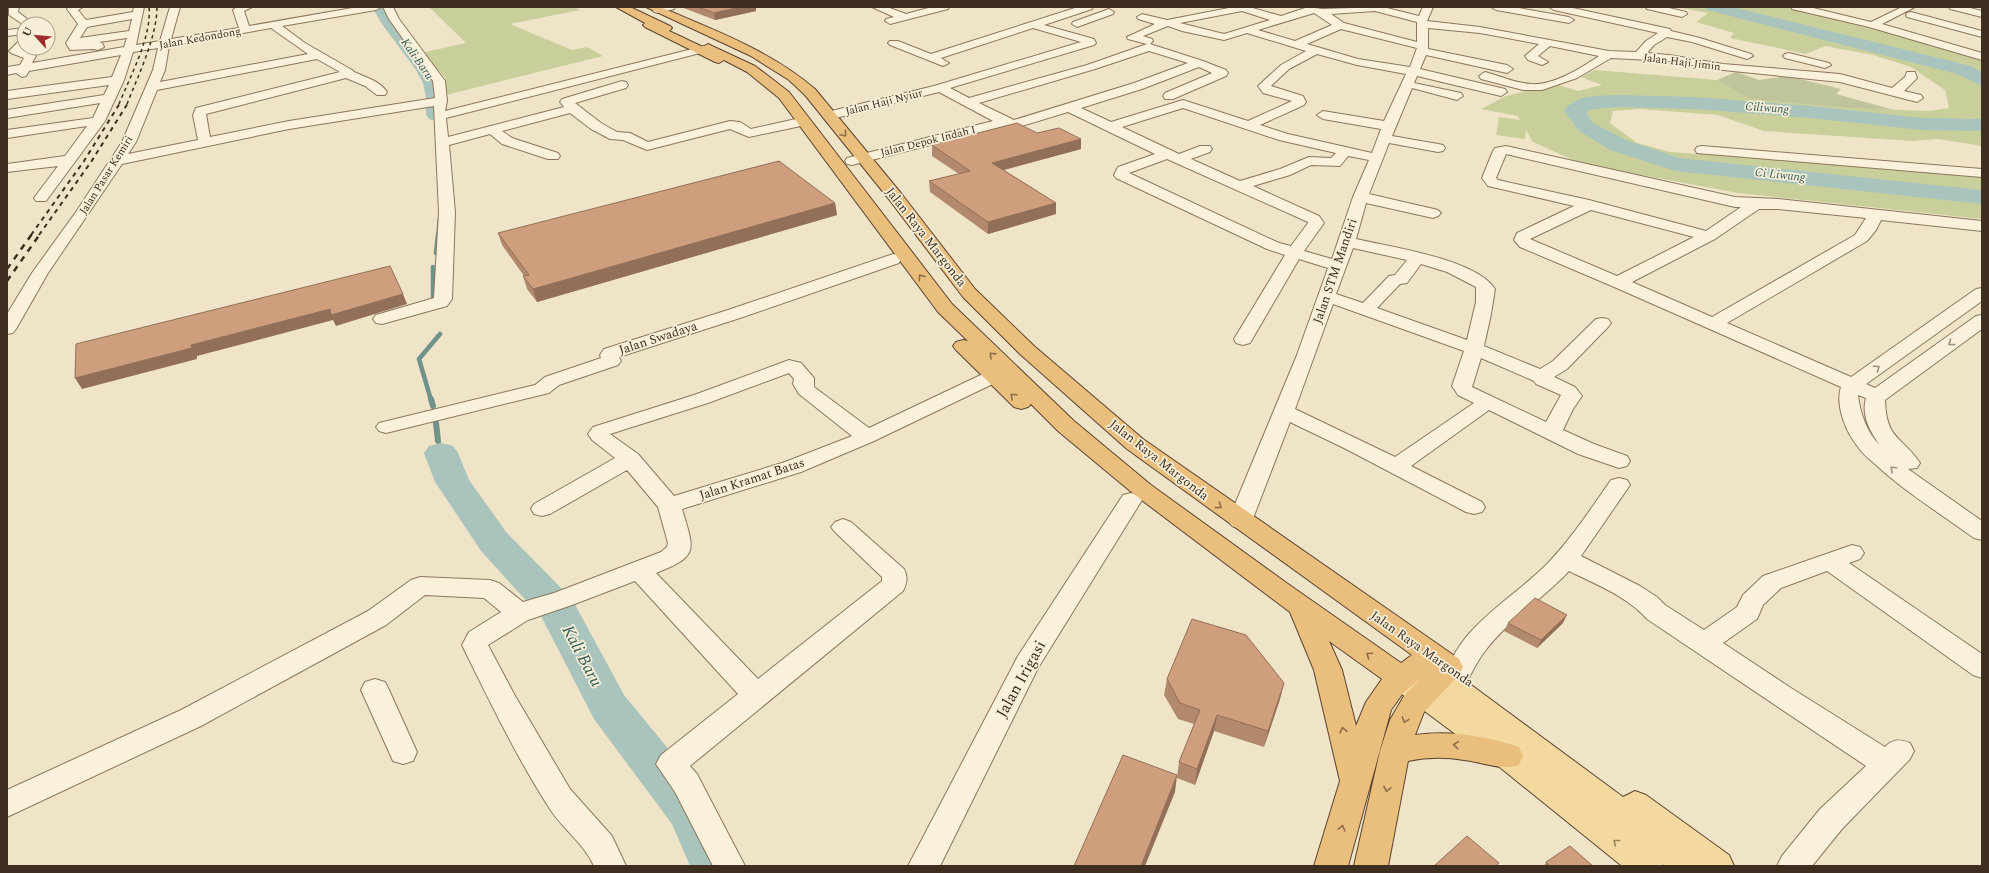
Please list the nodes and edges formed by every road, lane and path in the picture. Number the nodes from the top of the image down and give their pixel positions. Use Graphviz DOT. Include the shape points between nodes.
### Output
graph roads {
  1 [pos="14,7"];
  2 [pos="78,7"];
  3 [pos="175,7"];
  4 [pos="247,7"];
  5 [pos="373,7"];
  6 [pos="612,7"];
  7 [pos="621,7"];
  8 [pos="640,7"];
  9 [pos="877,7"];
  10 [pos="944,7"];
  11 [pos="1089,7"];
  12 [pos="1242,7"];
  13 [pos="1407,7"];
  14 [pos="1496,7"];
  15 [pos="1554,7"];
  16 [pos="1571,7"];
  17 [pos="1651,7"];
  18 [pos="1796,7"];
  19 [pos="1954,7"];
  20 [pos="660,8"];
  21 [pos="1887,8"];
  22 [pos="1316,9"];
  23 [pos="1925,10"];
  24 [pos="138,11"];
  25 [pos="1899,11"];
  26 [pos="1910,11"];
  27 [pos="384,12"];
  28 [pos="1141,14"];
  29 [pos="1682,14"];
  30 [pos="1982,14"];
  31 [pos="17,16"];
  32 [pos="1424,16"];
  33 [pos="905,17"];
  34 [pos="1279,19"];
  35 [pos="1617,19"];
  36 [pos="890,21"];
  37 [pos="1577,22"];
  38 [pos="83,24"];
  39 [pos="1077,24"];
  40 [pos="273,25"];
  41 [pos="1033,25"];
  42 [pos="1340,25"];
  43 [pos="1872,25"];
  44 [pos="1883,28"];
  45 [pos="1186,29"];
  46 [pos="245,30"];
  47 [pos="1247,30"];
  48 [pos="1686,30"];
  49 [pos="1665,33"];
  50 [pos="134,34"];
  51 [pos="1498,34"];
  52 [pos="1982,34"];
  53 [pos="72,43"];
  54 [pos="894,43"];
  55 [pos="1548,43"];
  56 [pos="1148,44"];
  57 [pos="1297,44"];
  58 [pos="1486,44"];
  59 [pos="164,45"];
  60 [pos="1106,48"];
  61 [pos="704,49"];
  62 [pos="1315,50"];
  63 [pos="128,51"];
  64 [pos="1613,51"];
  65 [pos="744,52"];
  66 [pos="1053,53"];
  67 [pos="318,55"];
  68 [pos="1126,55"];
  69 [pos="30,56"];
  70 [pos="97,56"];
  71 [pos="1639,56"];
  72 [pos="1747,56"];
  73 [pos="1789,56"];
  74 [pos="1982,57"];
  75 [pos="930,58"];
  76 [pos="1542,62"];
  77 [pos="1417,63"];
  78 [pos="1198,64"];
  79 [pos="1091,67"];
  80 [pos="24,68"];
  81 [pos="7,71"];
  82 [pos="1518,73"];
  83 [pos="347,74"];
  84 [pos="975,75"];
  85 [pos="1110,75"];
  86 [pos="1911,75"];
  87 [pos="1826,76"];
  88 [pos="1533,77"];
  89 [pos="118,80"];
  90 [pos="1122,80"];
  91 [pos="1555,83"];
  92 [pos="622,85"];
  93 [pos="1138,86"];
  94 [pos="152,87"];
  95 [pos="940,88"];
  96 [pos="381,92"];
  97 [pos="1501,92"];
  98 [pos="1895,92"];
  99 [pos="8,96"];
  100 [pos="1170,96"];
  101 [pos="1457,96"];
  102 [pos="109,98"];
  103 [pos="1917,98"];
  104 [pos="441,101"];
  105 [pos="969,102"];
  106 [pos="573,108"];
  107 [pos="1071,108"];
  108 [pos="7,114"];
  109 [pos="1323,114"];
  110 [pos="440,116"];
  111 [pos="823,117"];
  112 [pos="797,119"];
  113 [pos="98,121"];
  114 [pos="1005,122"];
  115 [pos="1249,125"];
  116 [pos="1110,127"];
  117 [pos="493,130"];
  118 [pos="1386,132"];
  119 [pos="7,134"];
  120 [pos="205,143"];
  121 [pos="442,143"];
  122 [pos="1438,148"];
  123 [pos="1205,149"];
  124 [pos="1702,150"];
  125 [pos="1344,152"];
  126 [pos="552,156"];
  127 [pos="1173,156"];
  128 [pos="1377,158"];
  129 [pos="858,159"];
  130 [pos="70,160"];
  131 [pos="115,161"];
  132 [pos="7,168"];
  133 [pos="1980,171"];
  134 [pos="1239,186"];
  135 [pos="1360,197"];
  136 [pos="41,198"];
  137 [pos="1756,204"];
  138 [pos="1590,205"];
  139 [pos="1433,213"];
  140 [pos="1876,214"];
  141 [pos="1982,226"];
  142 [pos="1709,236"];
  143 [pos="1347,242"];
  144 [pos="1294,254"];
  145 [pos="1416,258"];
  146 [pos="893,259"];
  147 [pos="1337,266"];
  148 [pos="1618,282"];
  149 [pos="1982,293"];
  150 [pos="1326,296"];
  151 [pos="954,306"];
  152 [pos="1365,311"];
  153 [pos="382,319"];
  154 [pos="1982,320"];
  155 [pos="1602,323"];
  156 [pos="1713,324"];
  157 [pos="7,329"];
  158 [pos="1243,339"];
  159 [pos="1475,349"];
  160 [pos="992,376"];
  161 [pos="1541,377"];
  162 [pos="1851,386"];
  163 [pos="1877,396"];
  164 [pos="1488,402"];
  165 [pos="1284,412"];
  166 [pos="386,428"];
  167 [pos="1059,429"];
  168 [pos="1551,432"];
  169 [pos="867,437"];
  170 [pos="630,459"];
  171 [pos="1619,461"];
  172 [pos="1395,467"];
  173 [pos="1619,485"];
  174 [pos="1131,500"];
  175 [pos="669,505"];
  176 [pos="1474,507"];
  177 [pos="542,509"];
  178 [pos="1234,525"];
  179 [pos="1981,526"];
  180 [pos="843,527"];
  181 [pos="1566,559"];
  182 [pos="639,570"];
  183 [pos="1290,599"];
  184 [pos="523,613"];
  185 [pos="1704,643"];
  186 [pos="1982,668"];
  187 [pos="1432,673"];
  188 [pos="375,690"];
  189 [pos="756,695"];
  190 [pos="1395,751"];
  191 [pos="404,752"];
  192 [pos="1508,756"];
  193 [pos="1355,781"];
  194 [pos="7,804"];
  195 [pos="610,866"];
  196 [pos="729,866"];
  197 [pos="924,866"];
  198 [pos="1331,866"];
  199 [pos="1371,866"];
  200 [pos="1647,866"];
  201 [pos="1691,866"];
  202 [pos="1718,866"];
  203 [pos="1793,866"];
  1 -- 31 [label="street" via="13,13"];
  2 -- 38 [label="street" via="72,9"];
  3 -- 59 [label="street, Jalan Pasar Kemiri"];
  4 -- 46 [label="street" via="238,10"];
  5 -- 27 [label="street"];
  5 -- 40 [label="street, Jalan Kedondong"];
  6 -- 61 [label="highway, Jalan Raya Margonda"];
  7 -- 61 [label="highway, Jalan Raya Margonda"];
  8 -- 65 [label="highway, Jalan Raya Margonda"];
  9 -- 33 [label="street"];
  10 -- 33 [label="street"];
  11 -- 39 [label="street" via="1113,13"];
  11 -- 41 [label="street"];
  12 -- 34 [label="street"];
  12 -- 45 [label="street" via="1170,23"];
  13 -- 32 [label="street"];
  14 -- 37 [label="street"];
  15 -- 35 [label="street"];
  16 -- 35 [label="street"];
  17 -- 29 [label="street"];
  18 -- 43 [label="street"];
  19 -- 30 [label="street"];
  20 -- 65 [label="highway, Jalan Raya Margonda"];
  21 -- 25 [label="street"];
  22 -- 32 [label="street" via="1375,8"];
  22 -- 34 [label="street"];
  22 -- 42 [label="street"];
  23 -- 26 [label="street"];
  24 -- 38 [label="street"];
  24 -- 50 [label="street"];
  25 -- 26 [label="street"];
  25 -- 43 [label="street"];
  26 -- 44 [label="street"];
  26 -- 52 [label="street"];
  27 -- 104 [label="street" via="394,19 439,81"];
  28 -- 56 [label="street" via="1165,23 1132,37"];
  32 -- 51 [label="street, Jalan Haji Jimin"];
  32 -- 64 [label="street" via="1498,25"];
  32 -- 77 [label="street, Jalan STM Mandiri"];
  33 -- 36 [label="street"];
  34 -- 47 [label="street"];
  35 -- 48 [label="street" via="1629,18"];
  35 -- 49 [label="street" via="1666,31"];
  38 -- 53 [label="street"];
  40 -- 46 [label="street, Jalan Kedondong"];
  40 -- 67 [label="street"];
  41 -- 66 [label="street, Jalan Haji Nyiur" via="1090,42"];
  41 -- 75 [label="street"];
  42 -- 57 [label="street"];
  42 -- 77 [label="street" via="1405,43"];
  43 -- 44 [label="street"];
  44 -- 74 [label="street"];
  45 -- 47 [label="street" via="1220,37"];
  45 -- 56 [label="street"];
  46 -- 59 [label="street, Jalan Kedondong"];
  47 -- 57 [label="street"];
  49 -- 71 [label="street" via="1650,43"];
  49 -- 72 [label="street" via="1688,36"];
  50 -- 53 [label="street"];
  50 -- 63 [label="street"];
  51 -- 55 [label="street, Jalan Haji Jimin"];
  51 -- 58 [label="street"];
  53 -- 70 [label="street" via="74,48 98,45"];
  54 -- 75 [label="street"];
  55 -- 64 [label="street, Jalan Haji Jimin"];
  55 -- 76 [label="street" via="1531,56"];
  56 -- 68 [label="street"];
  56 -- 78 [label="street"];
  57 -- 62 [label="street"];
  59 -- 63 [label="street, Jalan Kedondong"];
  59 -- 94 [label="street, Jalan Pasar Kemiri" via="159,70"];
  60 -- 68 [label="street"];
  61 -- 110 [label="street"];
  61 -- 112 [label="highway, Jalan Raya Margonda" via="758,81"];
  62 -- 77 [label="street" via="1357,62"];
  62 -- 115 [label="street" via="1285,67 1264,86 1268,90 1299,99 1300,102"];
  63 -- 70 [label="street, Jalan Kedondong"];
  63 -- 89 [label="street"];
  64 -- 71 [label="street, Jalan Haji Jimin"];
  64 -- 91 [label="street"];
  65 -- 111 [label="highway, Jalan Raya Margonda" via="787,82"];
  66 -- 79 [label="street"];
  66 -- 84 [label="street, Jalan Haji Nyiur"];
  67 -- 83 [label="street" via="348,72"];
  67 -- 94 [label="street"];
  68 -- 79 [label="street"];
  69 -- 80 [label="street"];
  70 -- 80 [label="street, Jalan Kedondong"];
  71 -- 87 [label="street, Jalan Haji Jimin"];
  73 -- 87 [label="street" via="1841,68"];
  75 -- 84 [label="street"];
  77 -- 82 [label="street"];
  77 -- 91 [label="street" via="1454,68 1533,88"];
  77 -- 97 [label="street"];
  77 -- 101 [label="street"];
  77 -- 118 [label="street, Jalan STM Mandiri"];
  78 -- 93 [label="street, Jalan Depok Indah I"];
  78 -- 100 [label="street" via="1222,73"];
  79 -- 85 [label="street"];
  79 -- 105 [label="street"];
  80 -- 81 [label="street, Jalan Kedondong"];
  80 -- 99 [label="street"];
  83 -- 96 [label="street" via="369,83"];
  83 -- 120 [label="street" via="201,111 199,115"];
  84 -- 95 [label="street, Jalan Haji Nyiur" via="941,85"];
  86 -- 98 [label="street" via="1911,78"];
  87 -- 98 [label="street, Jalan Haji Jimin"];
  88 -- 91 [label="street"];
  89 -- 99 [label="street"];
  89 -- 102 [label="street"];
  90 -- 93 [label="street"];
  92 -- 106 [label="street" via="567,101"];
  93 -- 107 [label="street, Jalan Depok Indah I"];
  94 -- 131 [label="street, Jalan Pasar Kemiri" via="128,142"];
  95 -- 105 [label="street"];
  95 -- 111 [label="street, Jalan Haji Nyiur"];
  98 -- 103 [label="street, Jalan Haji Jimin"];
  102 -- 108 [label="street"];
  102 -- 113 [label="street"];
  104 -- 110 [label="street"];
  104 -- 120 [label="street" via="289,126"];
  105 -- 114 [label="street"];
  106 -- 112 [label="street" via="596,126 615,136 625,136 647,146 730,125 749,133"];
  106 -- 117 [label="street"];
  107 -- 114 [label="street, Jalan Depok Indah I" via="1020,123"];
  107 -- 116 [label="street"];
  109 -- 118 [label="street"];
  110 -- 121 [label="street"];
  111 -- 129 [label="highway, Jalan Raya Margonda, one-way"];
  112 -- 146 [label="highway, Jalan Raya Margonda"];
  151 -- 112 [label="highway, Jalan Raya Margonda, one-way"];
  113 -- 119 [label="street"];
  113 -- 130 [label="street"];
  114 -- 129 [label="street, Jalan Depok Indah I"];
  115 -- 116 [label="street" via="1183,104"];
  115 -- 125 [label="street"];
  116 -- 127 [label="street"];
  117 -- 121 [label="street"];
  117 -- 126 [label="street" via="507,141"];
  118 -- 122 [label="street"];
  118 -- 128 [label="street, Jalan STM Mandiri"];
  120 -- 131 [label="street"];
  121 -- 153 [label="street" via="447,212 444,299"];
  123 -- 127 [label="street"];
  124 -- 133 [label="street"];
  125 -- 128 [label="street"];
  125 -- 134 [label="street" via="1335,163 1309,161 1285,172"];
  127 -- 134 [label="street"];
  127 -- 144 [label="street" via="1122,170 1121,175 1265,243"];
  128 -- 135 [label="street, Jalan STM Mandiri"];
  129 -- 151 [label="highway, Jalan Raya Margonda"];
  130 -- 132 [label="street"];
  130 -- 136 [label="street"];
  131 -- 157 [label="street, Jalan Pasar Kemiri" via="82,214 40,273"];
  134 -- 144 [label="street" via="1316,221"];
  135 -- 139 [label="street"];
  135 -- 143 [label="street, Jalan STM Mandiri"];
  137 -- 138 [label="street" via="1735,202 1506,150 1500,151 1489,178 1493,183"];
  137 -- 140 [label="street"];
  137 -- 142 [label="street"];
  138 -- 142 [label="street"];
  138 -- 148 [label="street" via="1523,236 1522,240 1526,244"];
  140 -- 141 [label="street"];
  140 -- 156 [label="street" via="1865,235"];
  142 -- 148 [label="street"];
  143 -- 145 [label="street"];
  143 -- 147 [label="street, Jalan STM Mandiri"];
  144 -- 147 [label="street"];
  144 -- 158 [label="street"];
  145 -- 152 [label="street" via="1401,279 1395,280"];
  145 -- 159 [label="street" via="1460,272 1476,280 1486,289"];
  146 -- 151 [label="highway, Jalan Raya Margonda"];
  146 -- 166 [label="street, Jalan Swadaya" via="611,353 611,361 549,382 542,389"];
  147 -- 150 [label="street, Jalan STM Mandiri"];
  148 -- 156 [label="street"];
  162 -- 149 [label="street, one-way"];
  150 -- 152 [label="street"];
  150 -- 165 [label="street, Jalan STM Mandiri"];
  151 -- 160 [label="highway, Jalan Raya Margonda"];
  167 -- 151 [label="highway, Jalan Raya Margonda, one-way"];
  151 -- 178 [label="highway, Jalan Raya Margonda, one-way" via="1128,446"];
  152 -- 159 [label="street"];
  154 -- 163 [label="street, one-way"];
  155 -- 161 [label="street" via="1560,365"];
  156 -- 162 [label="street"];
  159 -- 161 [label="street"];
  159 -- 164 [label="street" via="1462,386 1465,391"];
  167 -- 160 [label="highway, Jalan Raya Margonda, one-way"];
  160 -- 169 [label="street, Jalan Kramat Batas"];
  161 -- 168 [label="street" via="1568,391 1572,396"];
  162 -- 163 [label="street"];
  179 -- 162 [label="street, one-way" via="1898,473 1866,444 1859,434 1852,414 1848,396"];
  163 -- 179 [label="street" via="1874,406 1877,420 1880,431 1890,446"];
  164 -- 168 [label="street"];
  164 -- 172 [label="street"];
  165 -- 172 [label="street"];
  165 -- 178 [label="street, Jalan STM Mandiri"];
  167 -- 174 [label="highway, Jalan Raya Margonda"];
  167 -- 183 [label="highway, Jalan Raya Margonda"];
  168 -- 171 [label="street"];
  169 -- 170 [label="street" via="806,390 802,374 794,367 788,366 701,399 600,431 599,436"];
  169 -- 175 [label="street, Jalan Kramat Batas" via="794,467"];
  170 -- 175 [label="street"];
  170 -- 177 [label="street"];
  172 -- 176 [label="street"];
  173 -- 181 [label="street"];
  174 -- 183 [label="highway, Jalan Raya Margonda" via="1235,575"];
  174 -- 197 [label="street, Jalan Irigasi" via="1027,663"];
  175 -- 182 [label="street" via="680,547 670,558"];
  178 -- 187 [label="highway, Jalan Raya Margonda"];
  180 -- 189 [label="street" via="896,575 895,582 886,592"];
  181 -- 185 [label="street" via="1631,592 1648,603 1656,612"];
  181 -- 187 [label="street" via="1476,643 1464,658"];
  182 -- 184 [label="street"];
  182 -- 189 [label="street"];
  187 -- 183 [label="highway, Jalan Raya Margonda, one-way"];
  193 -- 183 [label="highway, one-way" via="1328,670"];
  184 -- 194 [label="street" via="490,589 420,586 377,618 191,718"];
  184 -- 195 [label="street" via="478,639 475,645 504,702 559,798 601,846"];
  185 -- 186 [label="street" via="1748,612 1752,602 1772,582 1842,558"];
  185 -- 203 [label="street" via="1781,696 1894,758 1831,819"];
  187 -- 190 [label="highway, one-way" via="1409,711"];
  187 -- 192 [label="main road, Jalan Raya Margonda"];
  187 -- 193 [label="highway" via="1388,689 1376,710"];
  187 -- 201 [label="main road, Jalan Raya Margonda"];
  187 -- 202 [label="main road, Jalan Raya Margonda"];
  188 -- 191 [label="street"];
  189 -- 196 [label="street" via="671,764 686,784"];
  192 -- 190 [label="highway, one-way" via="1461,745 1436,744"];
  190 -- 199 [label="highway, one-way"];
  200 -- 192 [label="main road, Jalan Raya Margonda, one-way"];
  198 -- 193 [label="highway, one-way"];
}
